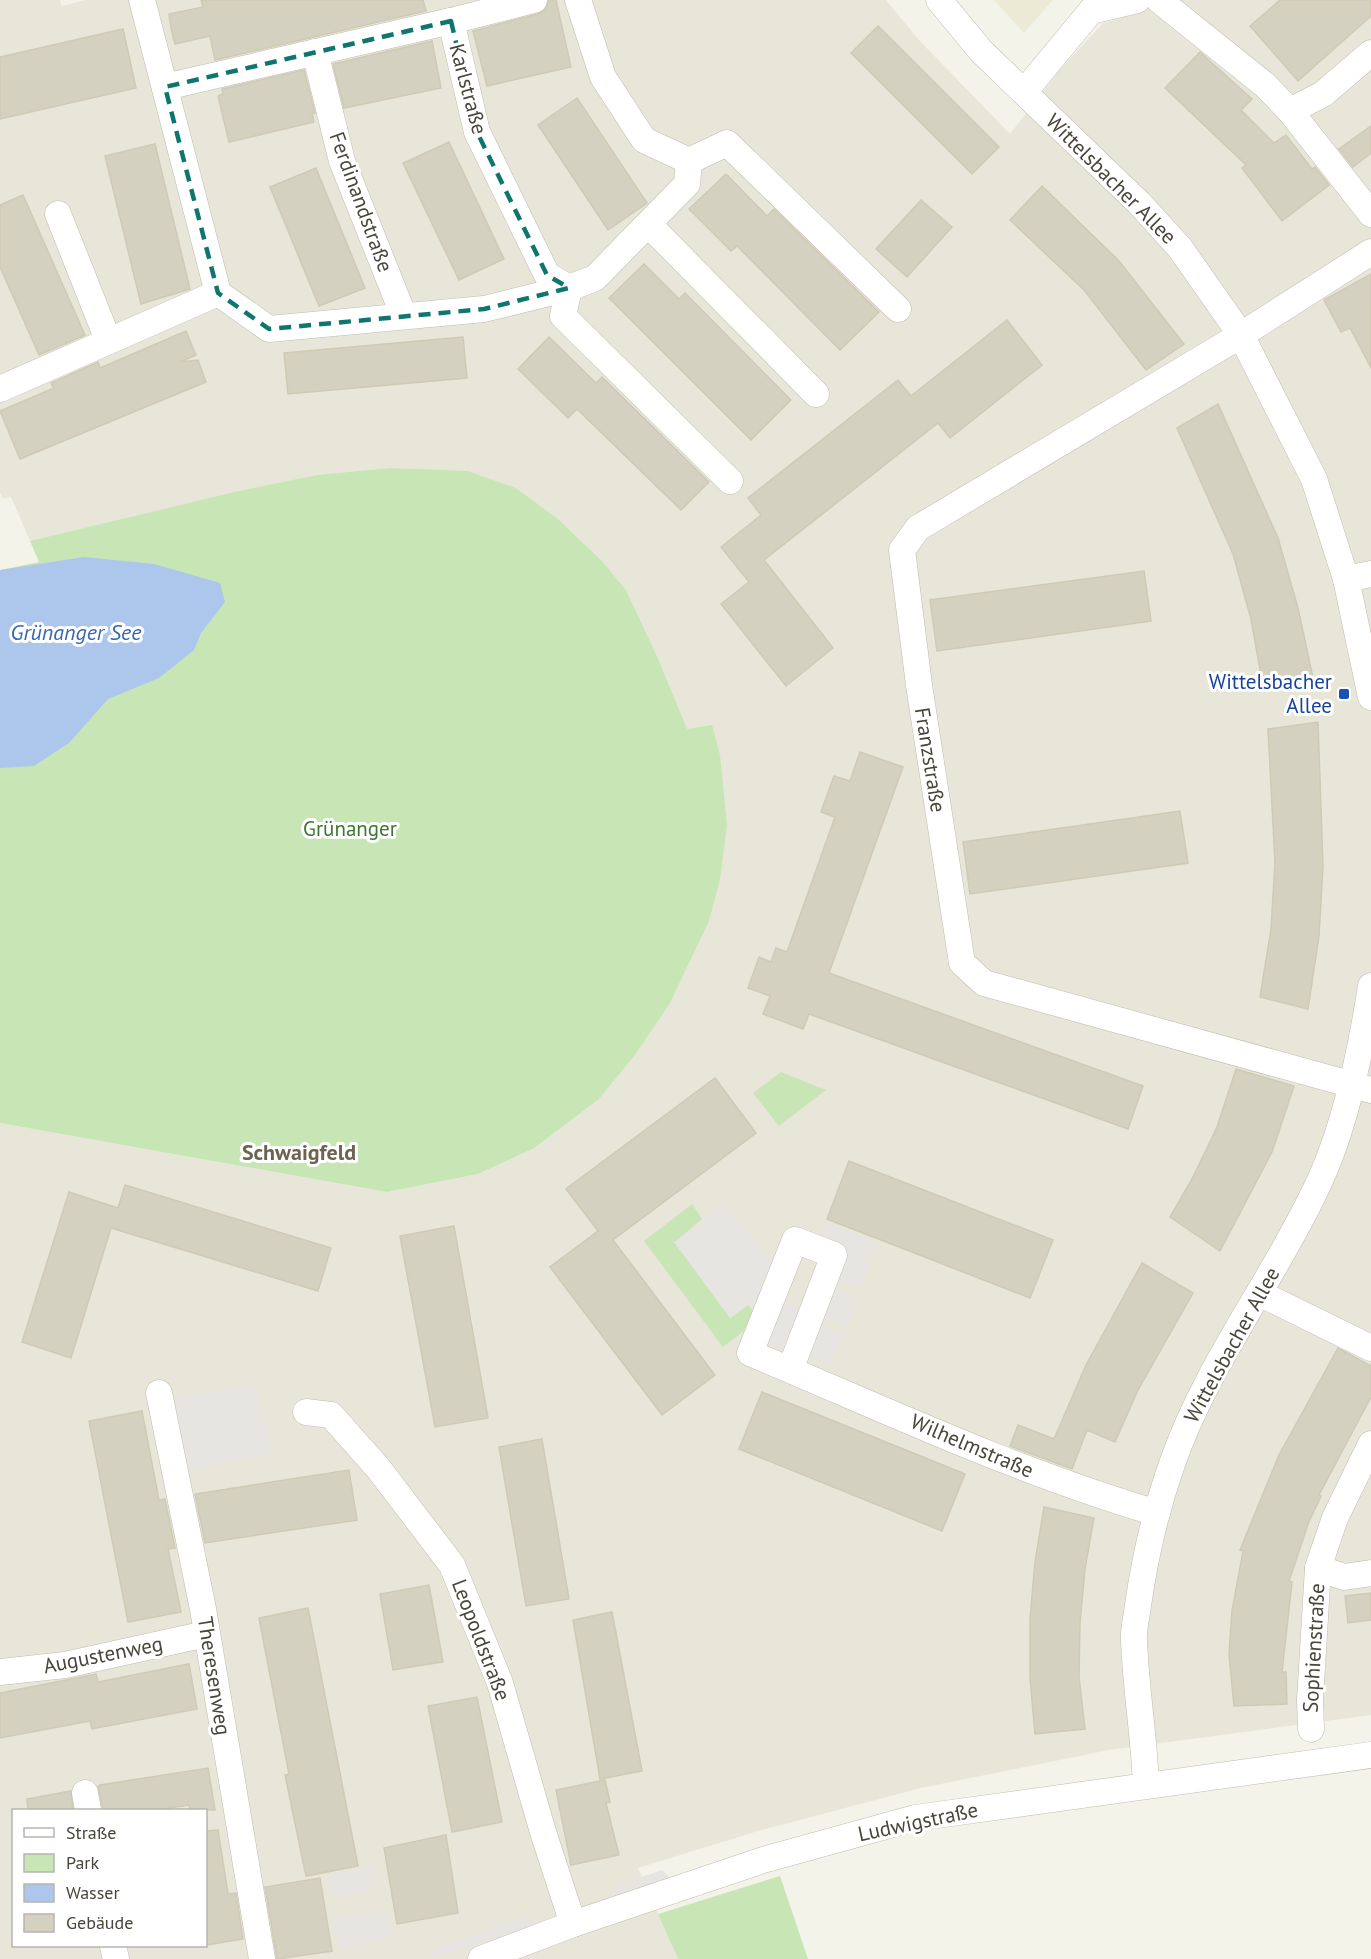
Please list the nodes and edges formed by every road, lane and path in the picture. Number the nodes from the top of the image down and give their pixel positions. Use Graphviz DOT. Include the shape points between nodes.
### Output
graph roads {
  1 [pos="142,0"];
  2 [pos="534,0"];
  3 [pos="578,0"];
  4 [pos="939,0"];
  5 [pos="1137,0"];
  6 [pos="1159,0"];
  7 [pos="1097,6"];
  8 [pos="451,21"];
  9 [pos="315,52"];
  10 [pos="1371,53"];
  11 [pos="165,87"];
  12 [pos="1024,92"];
  13 [pos="1290,111"];
  14 [pos="689,161"];
  15 [pos="1370,212"];
  16 [pos="58,214"];
  17 [pos="649,225"];
  18 [pos="1371,252"];
  19 [pos="569,288"];
  20 [pos="218,293"];
  21 [pos="898,309"];
  22 [pos="403,314"];
  23 [pos="1241,335"];
  24 [pos="108,340"];
  25 [pos="0,389"];
  26 [pos="816,394"];
  27 [pos="730,481"];
  28 [pos="1371,574"];
  29 [pos="1346,579"];
  30 [pos="1371,697"];
  31 [pos="1371,986"];
  32 [pos="1360,1087"];
  33 [pos="1261,1294"];
  34 [pos="1371,1348"];
  35 [pos="790,1370"];
  36 [pos="159,1394"];
  37 [pos="306,1412"];
  38 [pos="1371,1444"];
  39 [pos="1157,1513"];
  40 [pos="1318,1568"];
  41 [pos="1371,1573"];
  42 [pos="206,1634"];
  43 [pos="0,1672"];
  44 [pos="1311,1729"];
  45 [pos="1371,1755"];
  46 [pos="1146,1785"];
  47 [pos="573,1924"];
  48 [pos="262,1959"];
  49 [pos="481,1959"];
  1 -- 11 [label="street"];
  2 -- 8 [label="street, Karlstraße"];
  3 -- 14 [label="street" via="603,77 644,140"];
  4 -- 12 [label="street, Wittelsbacher Allee" via="981,51"];
  5 -- 7 [label="street"];
  6 -- 13 [label="street" via="1265,85"];
  7 -- 12 [label="street"];
  8 -- 9 [label="street"];
  8 -- 19 [label="street, Karlstraße" via="477,132 547,275"];
  9 -- 11 [label="street"];
  9 -- 22 [label="street, Ferdinandstraße" via="342,161"];
  10 -- 13 [label="street" via="1323,93"];
  11 -- 20 [label="street"];
  12 -- 23 [label="street, Wittelsbacher Allee" via="1180,248"];
  13 -- 15 [label="street"];
  14 -- 17 [label="street" via="687,184"];
  14 -- 21 [label="street" via="727,143"];
  16 -- 24 [label="street"];
  17 -- 19 [label="street" via="595,278"];
  17 -- 26 [label="street"];
  18 -- 23 [label="street, Franzstraße"];
  19 -- 22 [label="street" via="484,309"];
  19 -- 27 [label="street" via="563,316"];
  20 -- 22 [label="street" via="269,329"];
  20 -- 24 [label="street"];
  23 -- 29 [label="street, Wittelsbacher Allee" via="1314,479"];
  23 -- 32 [label="street, Franzstraße" via="918,528 902,550 962,963 984,982"];
  24 -- 25 [label="street"];
  28 -- 29 [label="street"];
  29 -- 30 [label="street, Wittelsbacher Allee"];
  31 -- 32 [label="street, Wittelsbacher Allee"];
  32 -- 33 [label="street, Wittelsbacher Allee" via="1335,1138 1315,1193"];
  33 -- 34 [label="street"];
  33 -- 39 [label="street, Wittelsbacher Allee" via="1203,1391 1172,1463"];
  35 -- 35 [label="street, Wilhelmstraße" via="750,1353 795,1240 834,1256"];
  35 -- 39 [label="street, Wilhelmstraße" via="1053,1479"];
  36 -- 42 [label="street, Theresenweg"];
  37 -- 47 [label="street, Leopoldstraße" via="331,1415 378,1468 452,1565 500,1683"];
  38 -- 40 [label="street, Sophienstraße" via="1335,1518"];
  39 -- 46 [label="street, Wittelsbacher Allee" via="1133,1639"];
  40 -- 41 [label="street, Sophienstraße" via="1344,1577"];
  40 -- 44 [label="street, Sophienstraße"];
  42 -- 43 [label="street, Augustenweg" via="65,1665"];
  42 -- 48 [label="street, Theresenweg"];
  45 -- 46 [label="street, Ludwigstraße"];
  46 -- 47 [label="street, Ludwigstraße" via="915,1818 763,1860"];
  47 -- 49 [label="street, Ludwigstraße"];
}
